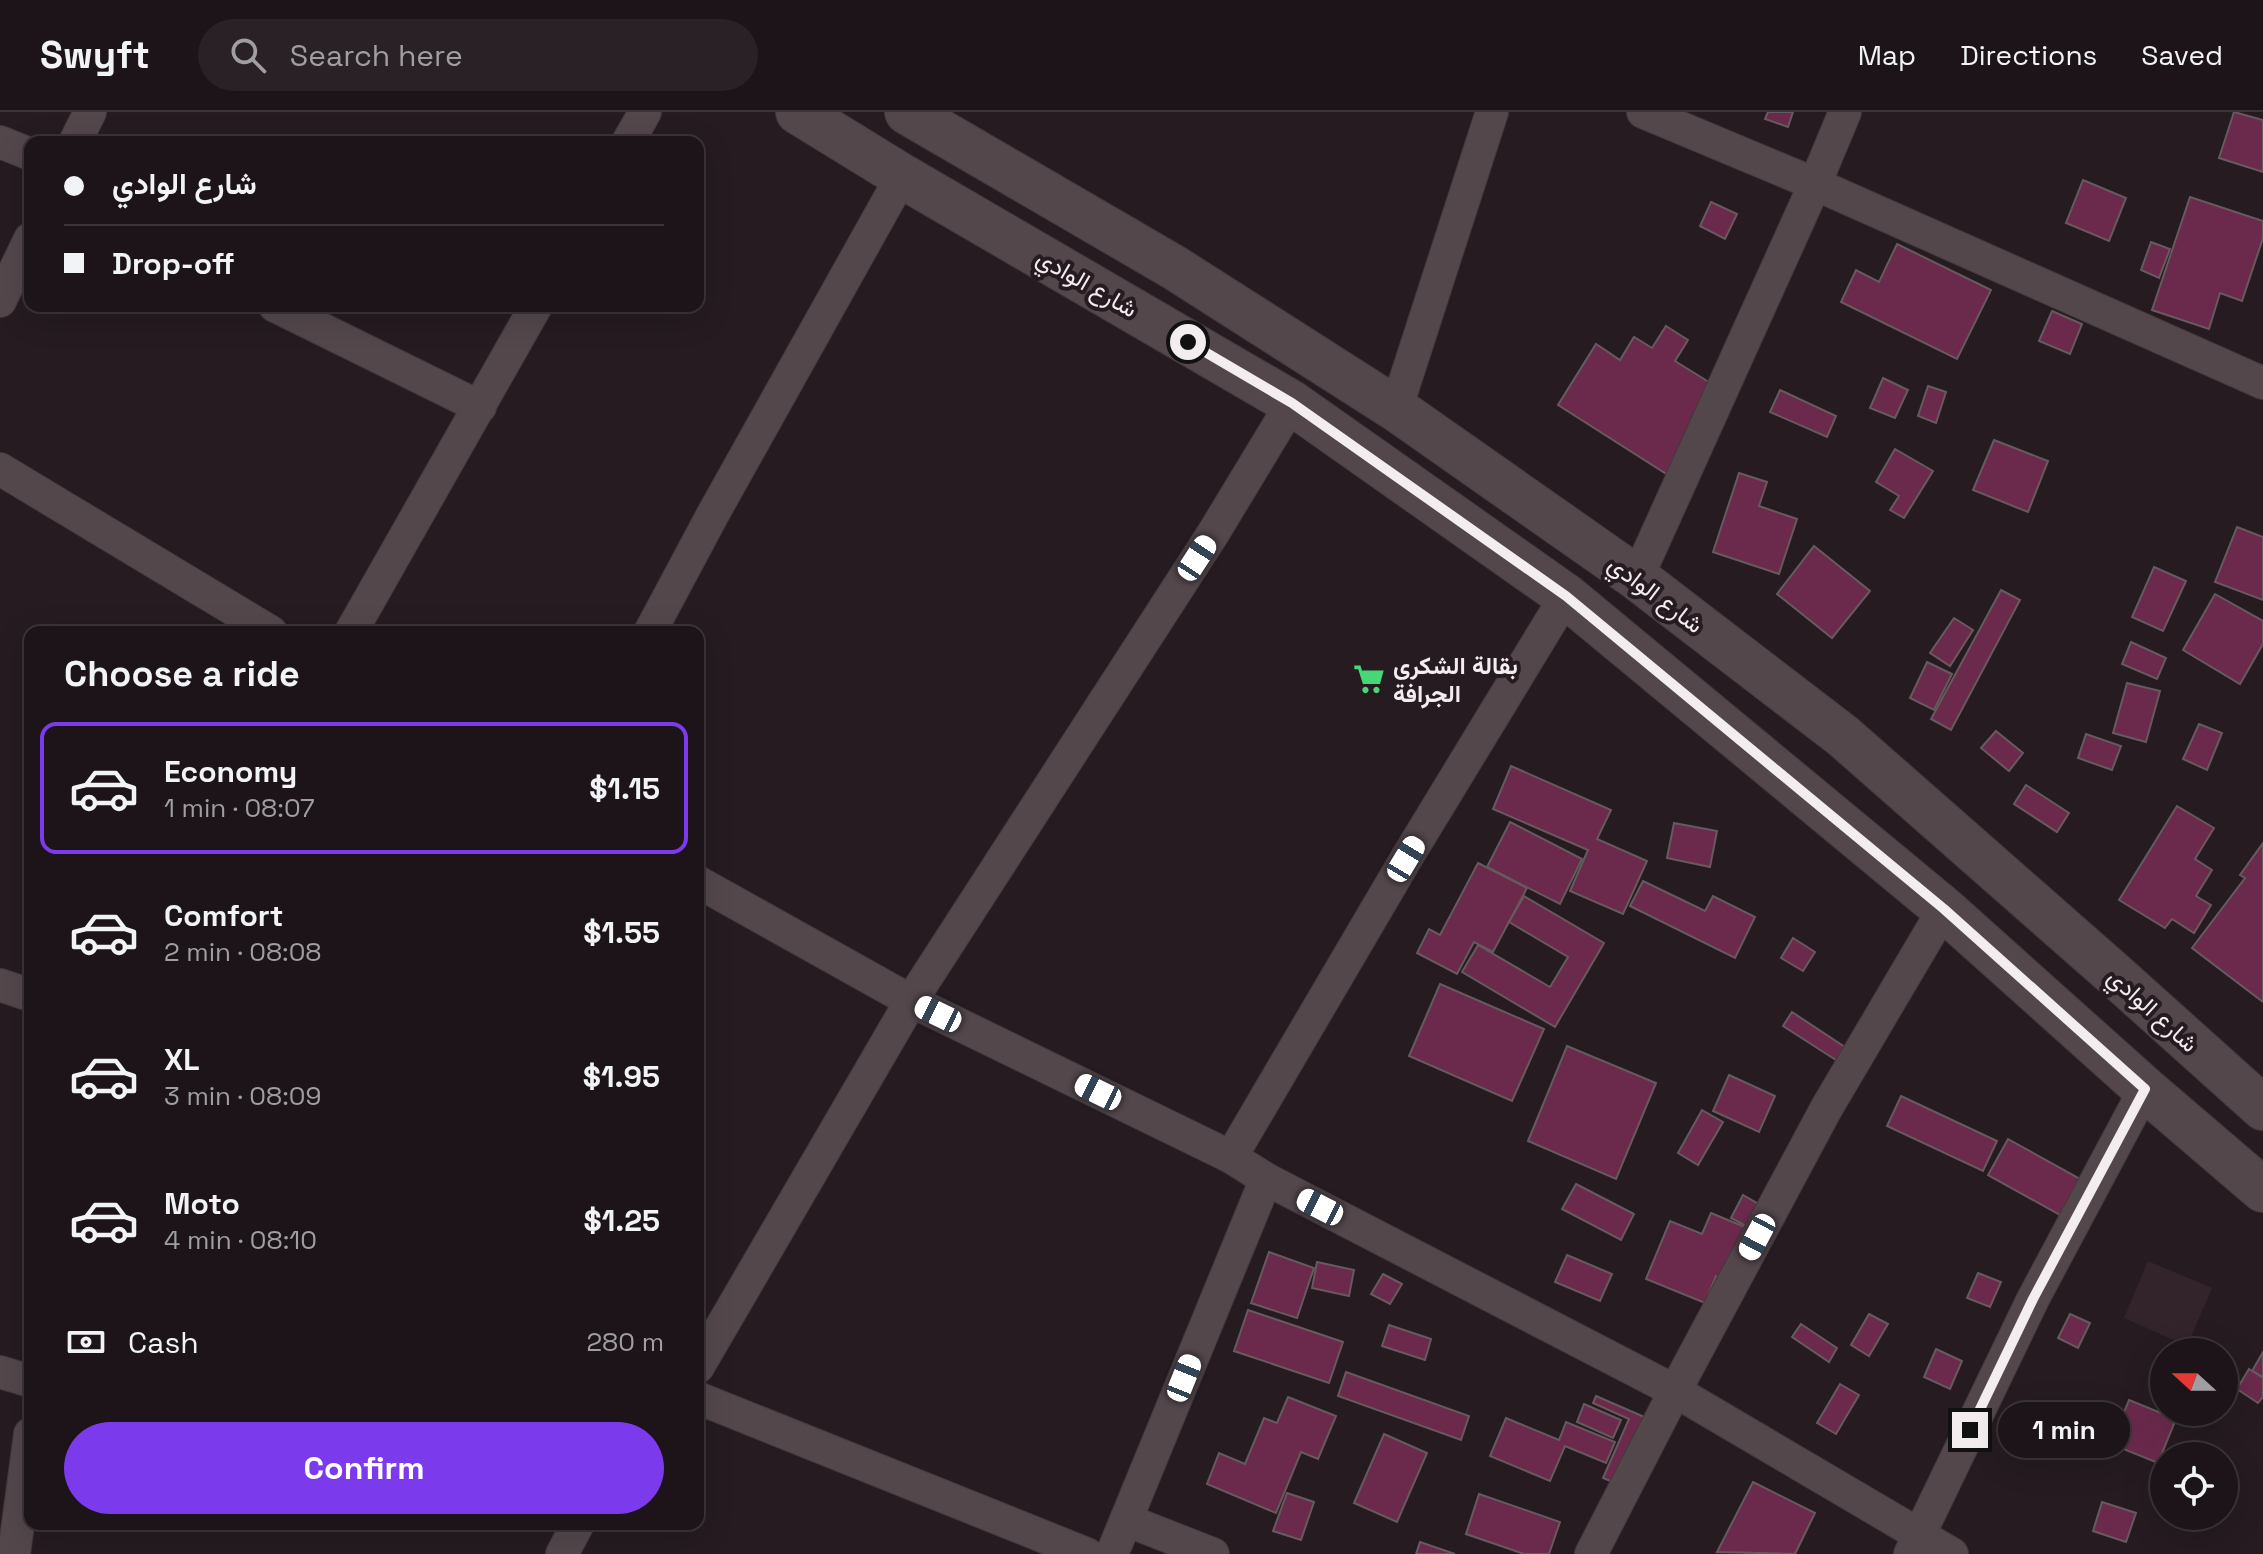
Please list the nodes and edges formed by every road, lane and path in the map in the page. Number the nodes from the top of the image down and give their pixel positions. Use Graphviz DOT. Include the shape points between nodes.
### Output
graph roads {
  1 [pos="90,112"];
  2 [pos="645,112"];
  3 [pos="798,112"];
  4 [pos="1492,112"];
  5 [pos="1643,112"];
  6 [pos="1845,112"];
  7 [pos="923,117"];
  8 [pos="78,136"];
  9 [pos="631,136"];
  10 [pos="0,142"];
  11 [pos="24,152"];
  12 [pos="902,176"];
  13 [pos="1815,184"];
  14 [pos="24,251"];
  15 [pos="0,301"];
  16 [pos="287,312"];
  17 [pos="533,312"];
  18 [pos="2263,383"];
  19 [pos="1292,403"];
  20 [pos="480,407"];
  21 [pos="1396,409"];
  22 [pos="0,469"];
  23 [pos="1637,578"];
  24 [pos="1566,596"];
  25 [pos="257,626"];
  26 [pos="354,626"];
  27 [pos="653,626"];
  28 [pos="704,885"];
  29 [pos="1944,909"];
  30 [pos="0,985"];
  31 [pos="24,993"];
  32 [pos="911,1001"];
  33 [pos="2145,1089"];
  34 [pos="2263,1108"];
  35 [pos="1231,1157"];
  36 [pos="1266,1179"];
  37 [pos="2263,1190"];
  38 [pos="704,1357"];
  39 [pos="0,1372"];
  40 [pos="24,1379"];
  41 [pos="1675,1391"];
  42 [pos="704,1400"];
  43 [pos="24,1479"];
  44 [pos="1126,1520"];
  45 [pos="575,1530"];
  46 [pos="1914,1545"];
  47 [pos="14,1554"];
  48 [pos="562,1554"];
  49 [pos="1087,1554"];
  50 [pos="1112,1554"];
  51 [pos="1213,1554"];
  52 [pos="1591,1554"];
  53 [pos="1952,1554"];
  1 -- 8 [label="street"];
  2 -- 9 [label="street"];
  3 -- 12 [label="main road, شارع الوادي"];
  4 -- 21 [label="street"];
  5 -- 13 [label="street"];
  6 -- 13 [label="street"];
  7 -- 21 [label="main road, شارع الوادي"];
  10 -- 11 [label="street"];
  12 -- 19 [label="main road, شارع الوادي"];
  12 -- 27 [label="street"];
  13 -- 18 [label="street"];
  13 -- 23 [label="street"];
  14 -- 15 [label="street"];
  16 -- 20 [label="street"];
  17 -- 20 [label="street"];
  19 -- 24 [label="main road, شارع الوادي"];
  19 -- 32 [label="street"];
  20 -- 26 [label="street"];
  21 -- 23 [label="main road, شارع الوادي"];
  22 -- 25 [label="street"];
  23 -- 34 [label="main road, شارع الوادي" via="1843,736"];
  24 -- 29 [label="main road, شارع الوادي"];
  24 -- 35 [label="street"];
  28 -- 32 [label="street"];
  29 -- 33 [label="main road, شارع الوادي"];
  29 -- 41 [label="street" via="1826,1109"];
  30 -- 31 [label="street"];
  32 -- 35 [label="street"];
  32 -- 38 [label="street"];
  33 -- 37 [label="main road, شارع الوادي"];
  33 -- 46 [label="street" via="2033,1299"];
  35 -- 36 [label="street"];
  36 -- 41 [label="street"];
  36 -- 44 [label="street"];
  39 -- 40 [label="street"];
  41 -- 46 [label="street"];
  41 -- 52 [label="street"];
  42 -- 49 [label="street"];
  43 -- 47 [label="street"];
  44 -- 50 [label="street"];
  44 -- 51 [label="street"];
  45 -- 48 [label="street"];
  46 -- 53 [label="street"];
}
